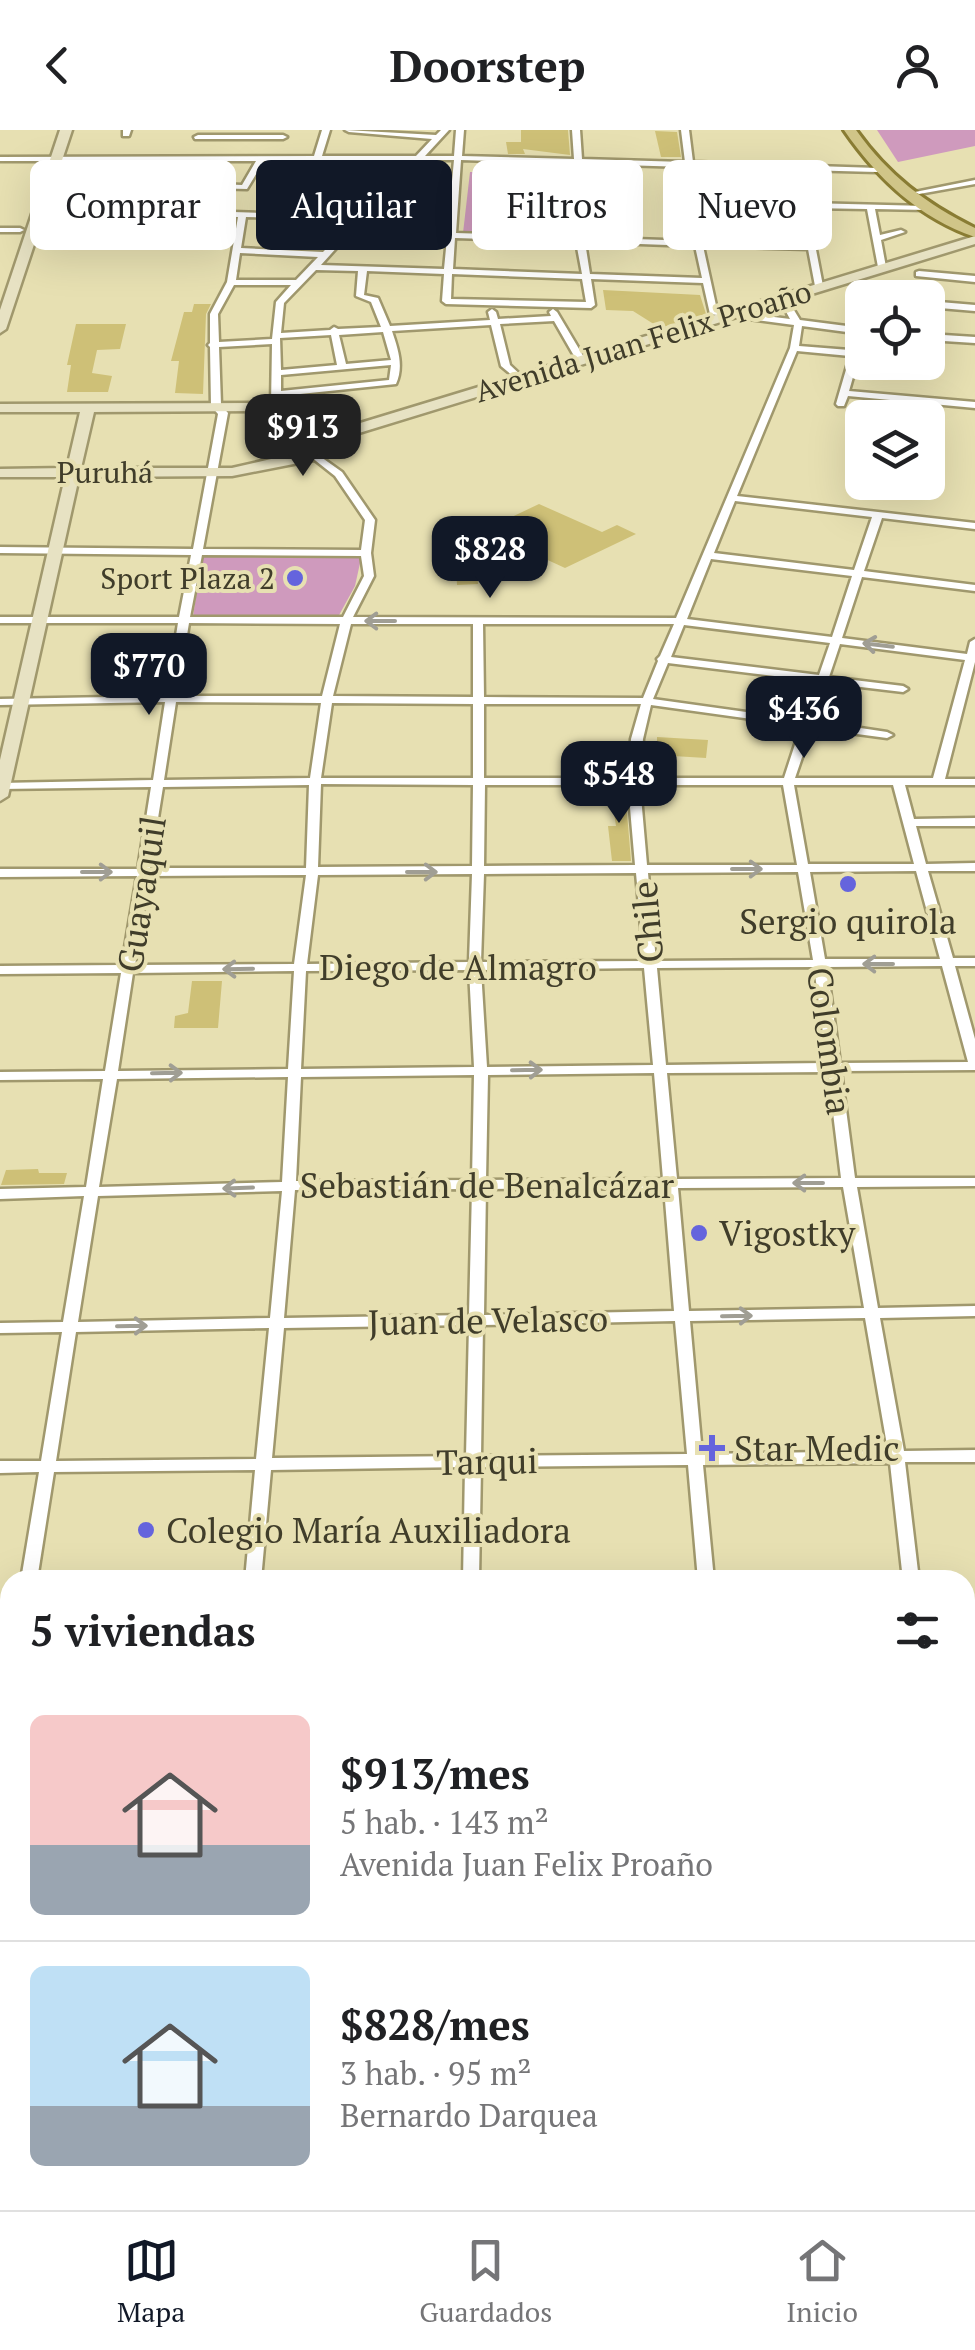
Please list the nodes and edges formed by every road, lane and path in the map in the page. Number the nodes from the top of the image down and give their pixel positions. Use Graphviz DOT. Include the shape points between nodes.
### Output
graph roads {
  1 [pos="53,130"];
  2 [pos="66,130"];
  3 [pos="326,130"];
  4 [pos="349,130"];
  5 [pos="460,130"];
  6 [pos="576,130"];
  7 [pos="685,130"];
  8 [pos="850,130"];
  9 [pos="866,130"];
  10 [pos="198,133"];
  11 [pos="441,134"];
  12 [pos="283,137"];
  13 [pos="459,158"];
  14 [pos="0,159"];
  15 [pos="51,159"];
  16 [pos="196,159"];
  17 [pos="261,159"];
  18 [pos="320,159"];
  19 [pos="420,159"];
  20 [pos="134,160"];
  21 [pos="518,160"];
  22 [pos="578,160"];
  23 [pos="689,160"];
  24 [pos="832,169"];
  25 [pos="877,170"];
  26 [pos="975,182"];
  27 [pos="964,184"];
  28 [pos="236,187"];
  29 [pos="975,191"];
  30 [pos="919,192"];
  31 [pos="452,194"];
  32 [pos="456,194"];
  33 [pos="832,206"];
  34 [pos="871,207"];
  35 [pos="926,208"];
  36 [pos="236,215"];
  37 [pos="242,215"];
  38 [pos="256,215"];
  39 [pos="975,224"];
  40 [pos="0,230"];
  41 [pos="20,230"];
  42 [pos="901,232"];
  43 [pos="30,234"];
  44 [pos="453,235"];
  45 [pos="472,236"];
  46 [pos="975,236"];
  47 [pos="877,239"];
  48 [pos="975,248"];
  49 [pos="239,250"];
  50 [pos="331,250"];
  51 [pos="582,250"];
  52 [pos="700,250"];
  53 [pos="811,250"];
  54 [pos="326,255"];
  55 [pos="882,266"];
  56 [pos="316,267"];
  57 [pos="362,268"];
  58 [pos="450,271"];
  59 [pos="519,274"];
  60 [pos="919,274"];
  61 [pos="588,277"];
  62 [pos="975,279"];
  63 [pos="706,281"];
  64 [pos="230,282"];
  65 [pos="296,283"];
  66 [pos="0,286"];
  67 [pos="819,286"];
  68 [pos="784,300"];
  69 [pos="490,303"];
  70 [pos="521,303"];
  71 [pos="548,304"];
  72 [pos="945,305"];
  73 [pos="975,308"];
  74 [pos="727,314"];
  75 [pos="745,315"];
  76 [pos="556,318"];
  77 [pos="494,320"];
  78 [pos="798,325"];
  79 [pos="384,327"];
  80 [pos="0,328"];
  81 [pos="845,329"];
  82 [pos="334,330"];
  83 [pos="945,337"];
  84 [pos="276,338"];
  85 [pos="975,340"];
  86 [pos="212,345"];
  87 [pos="794,348"];
  88 [pos="845,353"];
  89 [pos="580,359"];
  90 [pos="396,362"];
  91 [pos="342,366"];
  92 [pos="276,373"];
  93 [pos="520,379"];
  94 [pos="849,380"];
  95 [pos="278,394"];
  96 [pos="975,406"];
  97 [pos="220,410"];
  98 [pos="0,411"];
  99 [pos="88,411"];
  100 [pos="264,411"];
  101 [pos="304,449"];
  102 [pos="76,472"];
  103 [pos="209,472"];
  104 [pos="0,473"];
  105 [pos="733,498"];
  106 [pos="878,515"];
  107 [pos="975,526"];
  108 [pos="0,550"];
  109 [pos="58,550"];
  110 [pos="196,550"];
  111 [pos="366,553"];
  112 [pos="707,555"];
  113 [pos="857,574"];
  114 [pos="975,588"];
  115 [pos="0,620"];
  116 [pos="38,620"];
  117 [pos="184,621"];
  118 [pos="346,621"];
  119 [pos="478,621"];
  120 [pos="679,621"];
  121 [pos="834,640"];
  122 [pos="975,642"];
  123 [pos="973,658"];
  124 [pos="662,659"];
  125 [pos="821,678"];
  126 [pos="902,689"];
  127 [pos="173,699"];
  128 [pos="478,699"];
  129 [pos="326,700"];
  130 [pos="959,700"];
  131 [pos="646,701"];
  132 [pos="0,702"];
  133 [pos="20,702"];
  134 [pos="975,702"];
  135 [pos="806,722"];
  136 [pos="887,735"];
  137 [pos="315,782"];
  138 [pos="788,782"];
  139 [pos="898,782"];
  140 [pos="938,782"];
  141 [pos="975,782"];
  142 [pos="477,783"];
  143 [pos="634,783"];
  144 [pos="157,784"];
  145 [pos="1,789"];
  146 [pos="975,822"];
  147 [pos="910,823"];
  148 [pos="924,867"];
  149 [pos="975,867"];
  150 [pos="801,869"];
  151 [pos="642,870"];
  152 [pos="146,872"];
  153 [pos="312,872"];
  154 [pos="478,872"];
  155 [pos="0,873"];
  156 [pos="975,962"];
  157 [pos="948,963"];
  158 [pos="820,964"];
  159 [pos="650,965"];
  160 [pos="300,968"];
  161 [pos="475,968"];
  162 [pos="0,970"];
  163 [pos="129,971"];
  164 [pos="975,1064"];
  165 [pos="834,1067"];
  166 [pos="660,1069"];
  167 [pos="481,1070"];
  168 [pos="296,1072"];
  169 [pos="112,1074"];
  170 [pos="0,1076"];
  171 [pos="975,1182"];
  172 [pos="850,1183"];
  173 [pos="668,1184"];
  174 [pos="478,1185"];
  175 [pos="288,1186"];
  176 [pos="0,1194"];
  177 [pos="92,1194"];
  178 [pos="975,1311"];
  179 [pos="871,1315"];
  180 [pos="682,1317"];
  181 [pos="478,1320"];
  182 [pos="274,1324"];
  183 [pos="0,1328"];
  184 [pos="70,1328"];
  185 [pos="975,1456"];
  186 [pos="897,1457"];
  187 [pos="695,1459"];
  188 [pos="475,1461"];
  189 [pos="263,1464"];
  190 [pos="47,1466"];
  191 [pos="0,1468"];
  192 [pos="30,1570"];
  193 [pos="253,1570"];
  194 [pos="471,1570"];
  195 [pos="705,1570"];
  196 [pos="910,1570"];
  1 -- 15 [label="street"];
  2 -- 15 [label="street"];
  3 -- 18 [label="street"];
  4 -- 11 [label="street"];
  5 -- 13 [label="street"];
  6 -- 22 [label="street"];
  7 -- 23 [label="street"];
  8 -- 25 [label="main road"];
  9 -- 30 [label="main road" via="884,160"];
  10 -- 12 [label="street"];
  10 -- 16 [label="street"];
  11 -- 19 [label="street"];
  13 -- 19 [label="street"];
  13 -- 21 [label="street"];
  13 -- 32 [label="street"];
  14 -- 15 [label="street"];
  15 -- 20 [label="street"];
  15 -- 41 [label="street"];
  16 -- 17 [label="street"];
  16 -- 20 [label="street"];
  17 -- 18 [label="street"];
  17 -- 28 [label="street" via="244,187"];
  18 -- 19 [label="street"];
  24 -- 25 [label="street"];
  25 -- 35 [label="main road"];
  26 -- 27 [label="street"];
  27 -- 29 [label="street"];
  27 -- 30 [label="street"];
  30 -- 39 [label="main road"];
  31 -- 32 [label="street"];
  32 -- 44 [label="street"];
  33 -- 34 [label="street"];
  34 -- 35 [label="street"];
  34 -- 47 [label="street"];
  35 -- 46 [label="main road"];
  36 -- 37 [label="street"];
  37 -- 38 [label="street"];
  37 -- 49 [label="street, Guayaquil"];
  40 -- 41 [label="street"];
  41 -- 66 [label="street"];
  42 -- 47 [label="street"];
  43 -- 80 [label="street"];
  44 -- 45 [label="street"];
  44 -- 58 [label="street"];
  46 -- 55 [label="street, Avenida Juan Felix Proaño"];
  47 -- 55 [label="street"];
  48 -- 68 [label="street, Avenida Juan Felix Proaño"];
  49 -- 54 [label="street"];
  49 -- 64 [label="street, Guayaquil"];
  50 -- 54 [label="street"];
  51 -- 61 [label="street"];
  52 -- 63 [label="street"];
  53 -- 67 [label="street"];
  54 -- 56 [label="street"];
  55 -- 67 [label="street, Avenida Juan Felix Proaño"];
  56 -- 57 [label="street"];
  56 -- 65 [label="street"];
  57 -- 58 [label="street"];
  57 -- 79 [label="street" via="360,296 375,300"];
  58 -- 59 [label="street"];
  58 -- 69 [label="street" via="446,301"];
  59 -- 61 [label="street"];
  59 -- 70 [label="street"];
  60 -- 62 [label="street"];
  61 -- 63 [label="street"];
  61 -- 71 [label="street" via="590,305"];
  63 -- 74 [label="street" via="713,312"];
  64 -- 65 [label="street"];
  64 -- 86 [label="street, Guayaquil" via="214,314"];
  65 -- 84 [label="street" via="280,302"];
  67 -- 68 [label="street, Avenida Juan Felix Proaño"];
  68 -- 74 [label="street, Avenida Juan Felix Proaño"];
  68 -- 75 [label="street, Avenida Juan Felix Proaño"];
  68 -- 78 [label="street"];
  69 -- 70 [label="street"];
  69 -- 77 [label="street"];
  70 -- 71 [label="street"];
  71 -- 76 [label="street"];
  72 -- 73 [label="street"];
  74 -- 75 [label="street"];
  74 -- 89 [label="street, Avenida Juan Felix Proaño"];
  75 -- 78 [label="street"];
  75 -- 101 [label="street, Avenida Juan Felix Proaño"];
  76 -- 77 [label="street"];
  76 -- 89 [label="street"];
  77 -- 79 [label="street"];
  77 -- 93 [label="street" via="506,366"];
  78 -- 81 [label="street"];
  78 -- 87 [label="street, Chile"];
  79 -- 82 [label="street"];
  79 -- 90 [label="street"];
  82 -- 84 [label="street"];
  82 -- 91 [label="street"];
  83 -- 85 [label="street"];
  84 -- 86 [label="street"];
  84 -- 92 [label="street"];
  86 -- 97 [label="street, Guayaquil"];
  87 -- 88 [label="street"];
  87 -- 105 [label="street, Chile"];
  89 -- 93 [label="street, Avenida Juan Felix Proaño"];
  90 -- 91 [label="street"];
  90 -- 95 [label="street" via="393,382"];
  91 -- 92 [label="street"];
  92 -- 95 [label="street"];
  93 -- 101 [label="street, Avenida Juan Felix Proaño"];
  94 -- 96 [label="street" via="842,399"];
  95 -- 100 [label="street" via="276,406"];
  97 -- 99 [label="street"];
  97 -- 100 [label="street"];
  97 -- 103 [label="street, Guayaquil"];
  98 -- 99 [label="street"];
  99 -- 102 [label="street"];
  100 -- 101 [label="street"];
  101 -- 103 [label="street, Avenida Juan Felix Proaño" via="232,472"];
  101 -- 111 [label="street" via="340,474 360,501 370,520"];
  102 -- 103 [label="street, Puruhá"];
  102 -- 104 [label="street, Puruhá"];
  102 -- 109 [label="street"];
  103 -- 110 [label="street, Guayaquil"];
  105 -- 106 [label="street"];
  105 -- 112 [label="street, Chile"];
  106 -- 107 [label="street"];
  106 -- 113 [label="street, Colombia"];
  108 -- 109 [label="street"];
  109 -- 110 [label="street"];
  109 -- 116 [label="street"];
  110 -- 111 [label="street"];
  110 -- 117 [label="street, Guayaquil"];
  111 -- 118 [label="street" via="369,576"];
  112 -- 113 [label="street"];
  112 -- 120 [label="street, Chile"];
  113 -- 114 [label="street"];
  113 -- 121 [label="street, Colombia"];
  115 -- 116 [label="street"];
  116 -- 117 [label="street"];
  116 -- 133 [label="street"];
  117 -- 118 [label="street"];
  117 -- 127 [label="street, Guayaquil"];
  119 -- 118 [label="street, one-way"];
  118 -- 129 [label="street"];
  119 -- 120 [label="street"];
  119 -- 128 [label="street"];
  120 -- 121 [label="street"];
  120 -- 124 [label="street, Chile"];
  123 -- 121 [label="street, one-way"];
  121 -- 125 [label="street, Colombia"];
  122 -- 123 [label="street"];
  123 -- 130 [label="street"];
  124 -- 125 [label="street"];
  124 -- 131 [label="street, Chile"];
  125 -- 126 [label="street"];
  125 -- 135 [label="street, Colombia"];
  127 -- 129 [label="street"];
  127 -- 133 [label="street"];
  127 -- 144 [label="street, Guayaquil"];
  128 -- 129 [label="street"];
  128 -- 131 [label="street"];
  128 -- 142 [label="street"];
  129 -- 137 [label="street"];
  130 -- 134 [label="street"];
  130 -- 140 [label="street"];
  131 -- 135 [label="street"];
  131 -- 143 [label="street, Chile"];
  132 -- 133 [label="street"];
  133 -- 145 [label="street"];
  135 -- 136 [label="street"];
  135 -- 138 [label="street, Colombia"];
  137 -- 142 [label="street"];
  137 -- 144 [label="street"];
  137 -- 153 [label="street"];
  138 -- 139 [label="street"];
  138 -- 143 [label="street"];
  138 -- 150 [label="street, Colombia"];
  139 -- 140 [label="street"];
  139 -- 147 [label="street"];
  140 -- 141 [label="street"];
  142 -- 143 [label="street"];
  142 -- 154 [label="street"];
  143 -- 151 [label="street, Chile"];
  144 -- 145 [label="street"];
  144 -- 152 [label="street, Guayaquil"];
  146 -- 147 [label="street"];
  147 -- 148 [label="street"];
  148 -- 149 [label="street"];
  148 -- 150 [label="street"];
  148 -- 157 [label="street"];
  151 -- 150 [label="street, one-way"];
  150 -- 158 [label="street, Colombia"];
  151 -- 154 [label="street"];
  151 -- 159 [label="street, Chile"];
  152 -- 153 [label="street"];
  155 -- 152 [label="street, one-way"];
  152 -- 163 [label="street, Guayaquil"];
  153 -- 154 [label="street, one-way"];
  153 -- 160 [label="street"];
  154 -- 161 [label="street"];
  156 -- 157 [label="street, Diego de Almagro"];
  157 -- 158 [label="street, Diego de Almagro, one-way"];
  157 -- 164 [label="street"];
  158 -- 159 [label="street, Diego de Almagro"];
  158 -- 165 [label="street, Colombia"];
  159 -- 161 [label="street, Diego de Almagro"];
  159 -- 166 [label="street, Chile"];
  160 -- 161 [label="street, Diego de Almagro"];
  160 -- 163 [label="street, Diego de Almagro, one-way"];
  160 -- 168 [label="street"];
  161 -- 167 [label="street"];
  162 -- 163 [label="street, Diego de Almagro"];
  163 -- 169 [label="street, Guayaquil"];
  164 -- 165 [label="street"];
  165 -- 166 [label="street"];
  165 -- 172 [label="street, Colombia"];
  167 -- 166 [label="street, one-way"];
  166 -- 173 [label="street, Chile"];
  167 -- 168 [label="street"];
  167 -- 174 [label="street"];
  169 -- 168 [label="street, one-way"];
  168 -- 175 [label="street"];
  169 -- 170 [label="street"];
  169 -- 177 [label="street, Guayaquil"];
  171 -- 172 [label="street, Sebastián de Benalcázar"];
  172 -- 173 [label="street, Sebastián de Benalcázar, one-way"];
  172 -- 179 [label="street, Colombia"];
  173 -- 174 [label="street, Sebastián de Benalcázar"];
  173 -- 180 [label="street, Chile"];
  174 -- 175 [label="street, Sebastián de Benalcázar"];
  174 -- 181 [label="street"];
  175 -- 177 [label="street, Sebastián de Benalcázar, one-way"];
  175 -- 182 [label="street"];
  176 -- 177 [label="street, Sebastián de Benalcázar"];
  177 -- 184 [label="street, Guayaquil"];
  178 -- 179 [label="street, Juan de Velasco"];
  180 -- 179 [label="street, Juan de Velasco, one-way"];
  179 -- 186 [label="street, Colombia"];
  180 -- 181 [label="street, Juan de Velasco"];
  180 -- 187 [label="street, Chile"];
  181 -- 182 [label="street, Juan de Velasco"];
  181 -- 188 [label="street"];
  184 -- 182 [label="street, Juan de Velasco, one-way"];
  182 -- 189 [label="street"];
  183 -- 184 [label="street, Juan de Velasco"];
  184 -- 190 [label="street, Guayaquil"];
  185 -- 186 [label="street, Tarqui"];
  186 -- 187 [label="street, Tarqui"];
  186 -- 196 [label="street, Colombia"];
  187 -- 188 [label="street, Tarqui"];
  187 -- 195 [label="street, Chile"];
  188 -- 189 [label="street, Tarqui"];
  188 -- 194 [label="street"];
  189 -- 190 [label="street, Tarqui"];
  189 -- 193 [label="street"];
  190 -- 191 [label="street, Tarqui"];
  190 -- 192 [label="street, Guayaquil"];
}
